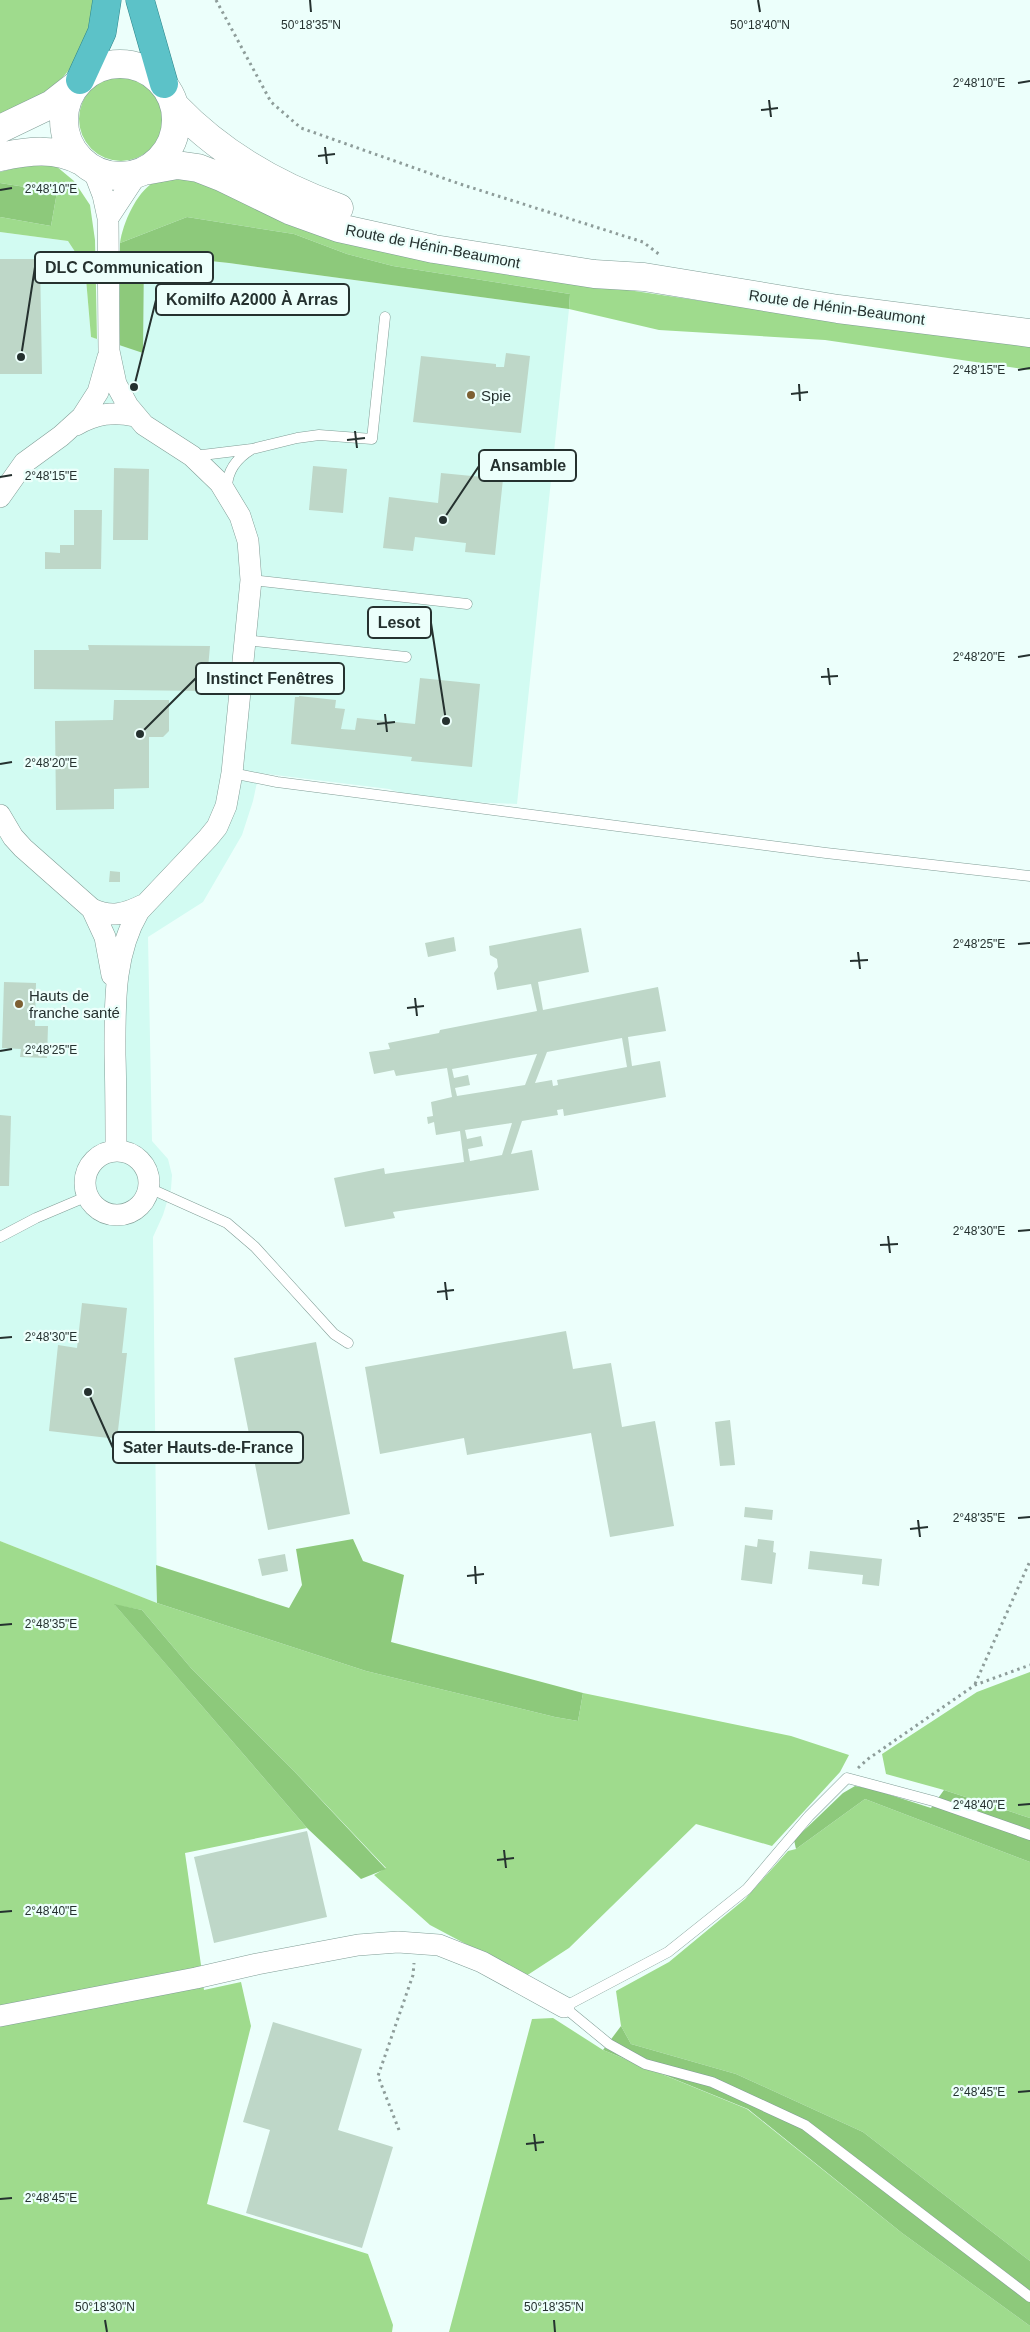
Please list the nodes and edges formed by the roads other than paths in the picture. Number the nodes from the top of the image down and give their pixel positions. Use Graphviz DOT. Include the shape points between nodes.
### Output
graph roads {
  1 [pos="107,0"];
  2 [pos="140,0"];
  3 [pos="78,83"];
  4 [pos="169,95"];
  5 [pos="0,129"];
  6 [pos="0,157"];
  7 [pos="88,165"];
  8 [pos="140,172"];
  9 [pos="108,218"];
  10 [pos="644,277"];
  11 [pos="385,317"];
  12 [pos="1030,333"];
  13 [pos="109,351"];
  14 [pos="135,416"];
  15 [pos="72,427"];
  16 [pos="252,449"];
  17 [pos="192,456"];
  18 [pos="227,492"];
  19 [pos="0,497"];
  20 [pos="252,580"];
  21 [pos="467,604"];
  22 [pos="245,640"];
  23 [pos="406,658"];
  24 [pos="232,773"];
  25 [pos="0,815"];
  26 [pos="1030,876"];
  27 [pos="143,905"];
  28 [pos="92,909"];
  29 [pos="115,990"];
  30 [pos="116,1150"];
  31 [pos="149,1188"];
  32 [pos="88,1196"];
  33 [pos="0,1237"];
  34 [pos="348,1343"];
  35 [pos="1030,1835"];
  36 [pos="564,2007"];
  37 [pos="0,2016"];
  38 [pos="1030,2297"];
  1 -- 3 [label="highway" via="102,32"];
  2 -- 4 [label="highway"];
  3 -- 4 [label="main road" via="97,68 123,63 143,68"];
  3 -- 5 [label="main road" via="52,104"];
  3 -- 7 [label="main road" via="66,104 64,125 70,145"];
  4 -- 8 [label="main road" via="176,125 171,144 160,160"];
  4 -- 10 [label="main road, Route de Hénin-Beaumont" via="198,129 233,156 318,201 386,221 593,263"];
  6 -- 7 [label="main road" via="46,151 65,154"];
  7 -- 8 [label="main road" via="112,175"];
  7 -- 9 [label="street" via="104,195"];
  8 -- 9 [label="street"];
  8 -- 10 [label="main road, Route de Hénin-Beaumont" via="177,165 198,168 289,210 339,228 384,239 594,274"];
  9 -- 13 [label="street"];
  10 -- 12 [label="main road, Route de Hénin-Beaumont" via="838,309"];
  11 -- 16 [label="lane" via="372,439 320,435"];
  13 -- 14 [label="street" via="116,384"];
  13 -- 15 [label="street" via="98,392"];
  14 -- 15 [label="street" via="118,412 104,414"];
  14 -- 17 [label="street" via="155,434"];
  15 -- 19 [label="street" via="24,463"];
  16 -- 17 [label="lane"];
  16 -- 18 [label="lane" via="242,454 232,468"];
  17 -- 18 [label="street"];
  18 -- 20 [label="street" via="246,535"];
  20 -- 21 [label="lane"];
  20 -- 22 [label="street"];
  22 -- 23 [label="lane"];
  22 -- 24 [label="street"];
  24 -- 26 [label="lane" via="277,782 826,853"];
  24 -- 27 [label="street" via="226,806 217,827"];
  25 -- 28 [label="street" via="23,848"];
  27 -- 28 [label="street" via="116,915"];
  27 -- 29 [label="street" via="127,935"];
  28 -- 29 [label="street" via="105,937"];
  29 -- 30 [label="street"];
  30 -- 31 [label="street" via="131,1154 143,1163 148,1172"];
  30 -- 32 [label="street" via="100,1155 88,1168 85,1179"];
  31 -- 32 [label="street" via="140,1205 124,1214 104,1212 94,1206"];
  31 -- 34 [label="lane" via="227,1223 255,1247 334,1334"];
  32 -- 33 [label="lane"];
  35 -- 36 [label="lane" via="933,1801 847,1778 809,1816 747,1889 668,1952"];
  36 -- 37 [label="street" via="482,1962 439,1945 398,1942 358,1945"];
  36 -- 38 [label="lane" via="609,2044 645,2064 712,2082 805,2125"];
}
